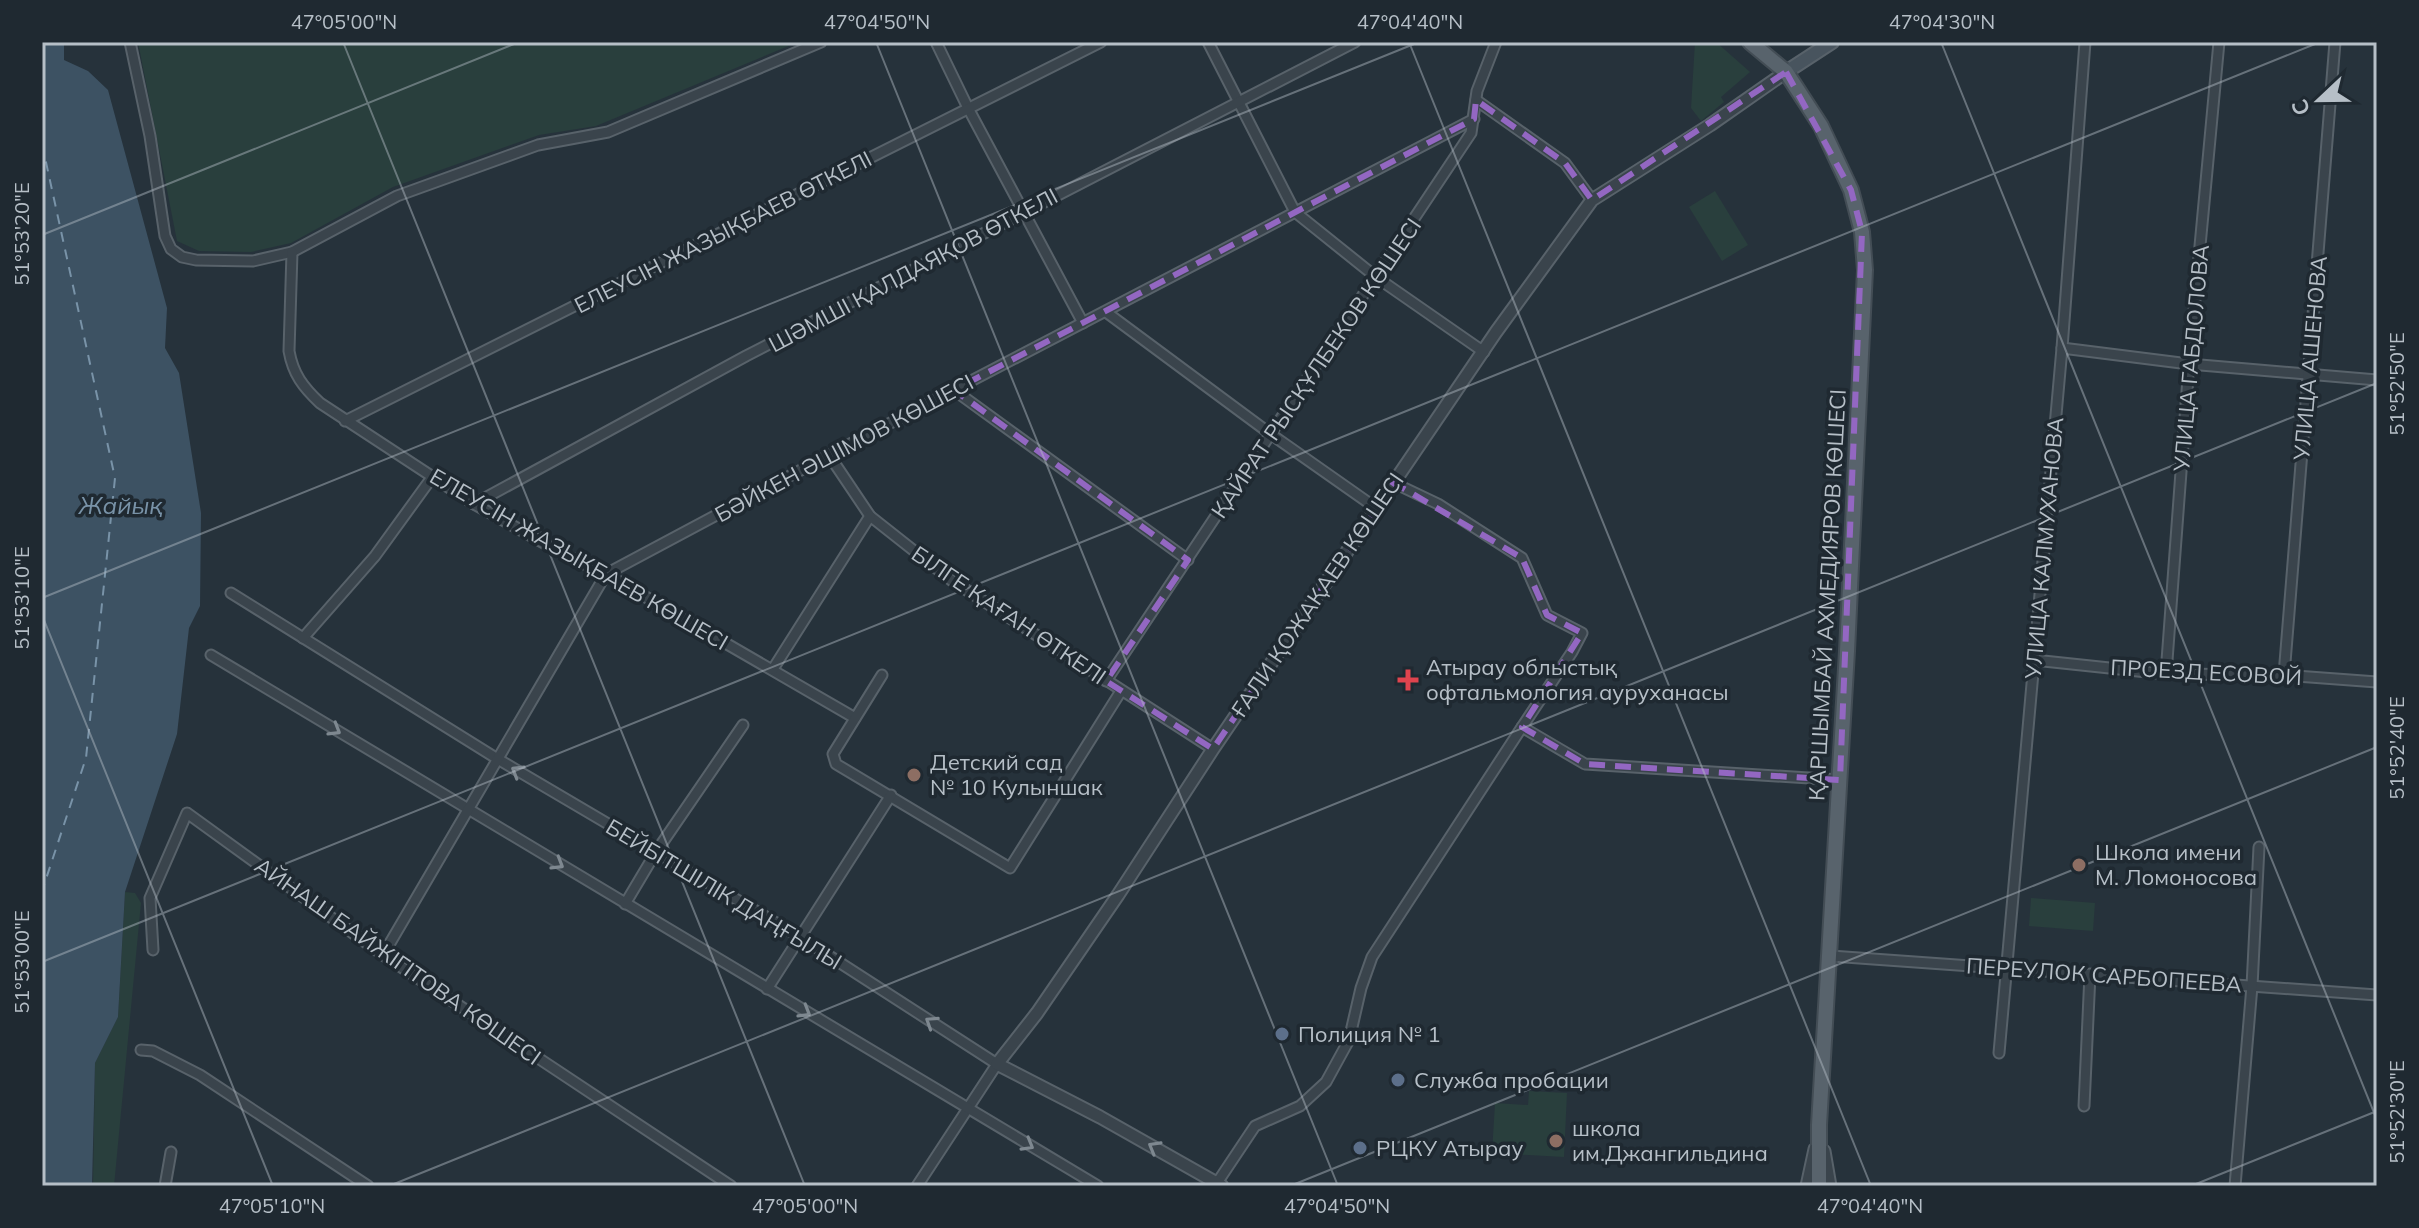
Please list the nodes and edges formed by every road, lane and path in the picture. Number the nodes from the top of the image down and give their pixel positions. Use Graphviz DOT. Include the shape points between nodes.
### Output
graph roads {
  1 [pos="130,42"];
  2 [pos="821,42"];
  3 [pos="936,42"];
  4 [pos="1101,42"];
  5 [pos="1208,42"];
  6 [pos="1355,42"];
  7 [pos="1496,42"];
  8 [pos="1750,42"];
  9 [pos="1832,42"];
  10 [pos="2085,42"];
  11 [pos="2219,42"];
  12 [pos="2335,42"];
  13 [pos="1786,72"];
  14 [pos="1476,100"];
  15 [pos="1239,101"];
  16 [pos="968,108"];
  17 [pos="1474,119"];
  18 [pos="1592,200"];
  19 [pos="1024,211"];
  20 [pos="1295,212"];
  21 [pos="292,252"];
  22 [pos="1376,277"];
  23 [pos="1106,312"];
  24 [pos="1083,323"];
  25 [pos="2062,348"];
  26 [pos="1484,352"];
  27 [pos="2189,364"];
  28 [pos="2308,375"];
  29 [pos="2377,380"];
  30 [pos="954,390"];
  31 [pos="345,421"];
  32 [pos="1272,435"];
  33 [pos="829,455"];
  34 [pos="433,476"];
  35 [pos="1394,483"];
  36 [pos="474,504"];
  37 [pos="1376,508"];
  38 [pos="870,516"];
  39 [pos="1188,560"];
  40 [pos="606,574"];
  41 [pos="231,593"];
  42 [pos="303,638"];
  43 [pos="211,655"];
  44 [pos="2034,660"];
  45 [pos="773,669"];
  46 [pos="2166,674"];
  47 [pos="882,675"];
  48 [pos="2284,675"];
  49 [pos="1106,681"];
  50 [pos="2377,682"];
  51 [pos="1121,691"];
  52 [pos="855,718"];
  53 [pos="743,725"];
  54 [pos="1522,727"];
  55 [pos="1213,749"];
  56 [pos="496,758"];
  57 [pos="1840,780"];
  58 [pos="891,795"];
  59 [pos="469,809"];
  60 [pos="2259,847"];
  61 [pos="656,852"];
  62 [pos="625,904"];
  63 [pos="800,937"];
  64 [pos="153,950"];
  65 [pos="383,955"];
  66 [pos="1831,956"];
  67 [pos="2006,967"];
  68 [pos="2090,974"];
  69 [pos="2252,986"];
  70 [pos="767,989"];
  71 [pos="2377,995"];
  72 [pos="141,1050"];
  73 [pos="1999,1053"];
  74 [pos="997,1064"];
  75 [pos="2084,1106"];
  76 [pos="966,1109"];
  77 [pos="1819,1125"];
  78 [pos="171,1152"];
  79 [pos="1220,1185"];
  80 [pos="165,1186"];
  81 [pos="368,1186"];
  82 [pos="731,1186"];
  83 [pos="917,1186"];
  84 [pos="1098,1186"];
  85 [pos="1807,1186"];
  86 [pos="1819,1186"];
  87 [pos="1830,1186"];
  88 [pos="2235,1186"];
  1 -- 21 [label="street" via="171,249 196,260 253,261"];
  2 -- 21 [label="street" via="608,132 538,145 397,196"];
  3 -- 16 [label="street"];
  4 -- 16 [label="street, ЕЛЕУСІН ЖАЗЫҚБАЕВ ӨТКЕЛІ"];
  5 -- 15 [label="street"];
  6 -- 15 [label="street, ШӘМШІ ҚАЛДАЯҚОВ ӨТКЕЛІ"];
  7 -- 14 [label="street, ҚАЙРАТ РЫСҚҰЛБЕКОВ КӨШЕСІ"];
  8 -- 13 [label="main road, ҚАРШЫМБАЙ АХМЕДИЯРОВ КӨШЕСІ"];
  9 -- 13 [label="main road"];
  10 -- 25 [label="street, УЛИЦА КАЛМУХАНОВА"];
  11 -- 27 [label="street, УЛИЦА ГАБДОЛОВА"];
  12 -- 28 [label="street, УЛИЦА АШЕНОВА"];
  13 -- 18 [label="street, ҒАЛИ ҚОЖАҚАЕВ КӨШЕСІ"];
  13 -- 57 [label="main road, ҚАРШЫМБАЙ АХМЕДИЯРОВ КӨШЕСІ" via="1821,126 1851,190 1865,270"];
  14 -- 17 [label="street, ҚАЙРАТ РЫСҚҰЛБЕКОВ КӨШЕСІ"];
  14 -- 18 [label="street" via="1565,163"];
  15 -- 19 [label="street, ШӘМШІ ҚАЛДАЯҚОВ ӨТКЕЛІ"];
  15 -- 20 [label="street"];
  16 -- 19 [label="street"];
  16 -- 31 [label="street, ЕЛЕУСІН ЖАЗЫҚБАЕВ ӨТКЕЛІ"];
  17 -- 20 [label="street, БӘЙКЕН ӘШІМОВ КӨШЕСІ"];
  17 -- 22 [label="street, ҚАЙРАТ РЫСҚҰЛБЕКОВ КӨШЕСІ" via="1471,133"];
  18 -- 26 [label="street, ҒАЛИ ҚОЖАҚАЕВ КӨШЕСІ"];
  19 -- 24 [label="street"];
  19 -- 36 [label="street, ШӘМШІ ҚАЛДАЯҚОВ ӨТКЕЛІ"];
  20 -- 22 [label="street"];
  20 -- 23 [label="street, БӘЙКЕН ӘШІМОВ КӨШЕСІ"];
  21 -- 31 [label="street, ЕЛЕУСІН ЖАЗЫҚБАЕВ КӨШЕСІ" via="292,366 308,392"];
  22 -- 26 [label="street"];
  22 -- 32 [label="street, ҚАЙРАТ РЫСҚҰЛБЕКОВ КӨШЕСІ"];
  23 -- 24 [label="street, БӘЙКЕН ӘШІМОВ КӨШЕСІ"];
  23 -- 32 [label="street"];
  24 -- 30 [label="street, БӘЙКЕН ӘШІМОВ КӨШЕСІ"];
  25 -- 27 [label="street"];
  25 -- 44 [label="street, УЛИЦА КАЛМУХАНОВА"];
  26 -- 35 [label="street, ҒАЛИ ҚОЖАҚАЕВ КӨШЕСІ"];
  27 -- 28 [label="street"];
  27 -- 46 [label="street, УЛИЦА ГАБДОЛОВА"];
  28 -- 29 [label="street"];
  28 -- 48 [label="street, УЛИЦА АШЕНОВА"];
  30 -- 33 [label="street, БӘЙКЕН ӘШІМОВ КӨШЕСІ"];
  30 -- 39 [label="street"];
  31 -- 34 [label="street, ЕЛЕУСІН ЖАЗЫҚБАЕВ КӨШЕСІ"];
  32 -- 37 [label="street"];
  32 -- 39 [label="street, ҚАЙРАТ РЫСҚҰЛБЕКОВ КӨШЕСІ"];
  33 -- 38 [label="street, БІЛГЕ ҚАҒАН ӨТКЕЛІ"];
  33 -- 40 [label="street, БӘЙКЕН ӘШІМОВ КӨШЕСІ"];
  34 -- 36 [label="street, ЕЛЕУСІН ЖАЗЫҚБАЕВ КӨШЕСІ"];
  34 -- 42 [label="street" via="375,556"];
  35 -- 37 [label="street, ҒАЛИ ҚОЖАҚАЕВ КӨШЕСІ"];
  35 -- 54 [label="street" via="1438,504 1522,558 1547,615 1582,633"];
  36 -- 40 [label="street, ЕЛЕУСІН ЖАЗЫҚБАЕВ КӨШЕСІ"];
  37 -- 55 [label="street, ҒАЛИ ҚОЖАҚАЕВ КӨШЕСІ"];
  38 -- 45 [label="street"];
  38 -- 49 [label="street, БІЛГЕ ҚАҒАН ӨТКЕЛІ" via="951,580"];
  39 -- 49 [label="street, ҚАЙРАТ РЫСҚҰЛБЕКОВ КӨШЕСІ"];
  40 -- 45 [label="street, ЕЛЕУСІН ЖАЗЫҚБАЕВ КӨШЕСІ"];
  40 -- 56 [label="street"];
  41 -- 42 [label="street, БЕЙБІТШІЛІК ДАҢҒЫЛЫ"];
  42 -- 56 [label="street, БЕЙБІТШІЛІК ДАҢҒЫЛЫ"];
  43 -- 59 [label="street, one-way"];
  44 -- 46 [label="street, ПРОЕЗД ЕСОВОЙ"];
  44 -- 67 [label="street, УЛИЦА КАЛМУХАНОВА"];
  45 -- 52 [label="street, ЕЛЕУСІН ЖАЗЫҚБАЕВ КӨШЕСІ"];
  46 -- 48 [label="street, ПРОЕЗД ЕСОВОЙ"];
  47 -- 52 [label="street"];
  48 -- 50 [label="street, ПРОЕЗД ЕСОВОЙ"];
  49 -- 51 [label="street, БІЛГЕ ҚАҒАН ӨТКЕЛІ"];
  51 -- 55 [label="street, БІЛГЕ ҚАҒАН ӨТКЕЛІ"];
  51 -- 58 [label="street" via="1010,868"];
  52 -- 58 [label="street" via="833,760"];
  53 -- 61 [label="street"];
  54 -- 57 [label="street" via="1585,764"];
  54 -- 79 [label="street" via="1372,957 1349,1040 1326,1082 1300,1106 1255,1126"];
  55 -- 74 [label="street, ҒАЛИ ҚОЖАҚАЕВ КӨШЕСІ" via="1037,1013"];
  56 -- 59 [label="street"];
  61 -- 56 [label="street, БЕЙБІТШІЛІК ДАҢҒЫЛЫ, one-way"];
  57 -- 66 [label="main road, ҚАРШЫМБАЙ АХМЕДИЯРОВ КӨШЕСІ"];
  58 -- 63 [label="street"];
  59 -- 62 [label="street, one-way"];
  59 -- 65 [label="street"];
  60 -- 69 [label="street"];
  61 -- 62 [label="street"];
  61 -- 63 [label="street, БЕЙБІТШІЛІК ДАҢҒЫЛЫ"];
  62 -- 70 [label="street"];
  63 -- 70 [label="street"];
  74 -- 63 [label="street, БЕЙБІТШІЛІК ДАҢҒЫЛЫ, one-way"];
  64 -- 65 [label="street, АЙНАШ БАЙЖІГІТОВА КӨШЕСІ" via="150,898 187,813"];
  65 -- 82 [label="street, АЙНАШ БАЙЖІГІТОВА КӨШЕСІ"];
  66 -- 67 [label="street, ПЕРЕУЛОК САРБОПЕЕВА"];
  66 -- 77 [label="main road, ҚАРШЫМБАЙ АХМЕДИЯРОВ КӨШЕСІ"];
  67 -- 68 [label="street, ПЕРЕУЛОК САРБОПЕЕВА"];
  67 -- 73 [label="street, УЛИЦА КАЛМУХАНОВА"];
  68 -- 69 [label="street, ПЕРЕУЛОК САРБОПЕЕВА"];
  68 -- 75 [label="street"];
  69 -- 71 [label="street, ПЕРЕУЛОК САРБОПЕЕВА"];
  69 -- 88 [label="street"];
  70 -- 76 [label="street, one-way"];
  72 -- 81 [label="street" via="200,1075"];
  74 -- 76 [label="street, ҒАЛИ ҚОЖАҚАЕВ КӨШЕСІ"];
  79 -- 74 [label="street, БЕЙБІТШІЛІК ДАҢҒЫЛЫ, one-way"];
  76 -- 83 [label="street, ҒАЛИ ҚОЖАҚАЕВ КӨШЕСІ"];
  76 -- 84 [label="street, one-way"];
  77 -- 85 [label="street"];
  77 -- 86 [label="main road, ҚАРШЫМБАЙ АХМЕДИЯРОВ КӨШЕСІ"];
  77 -- 87 [label="street"];
  78 -- 80 [label="street"];
}
